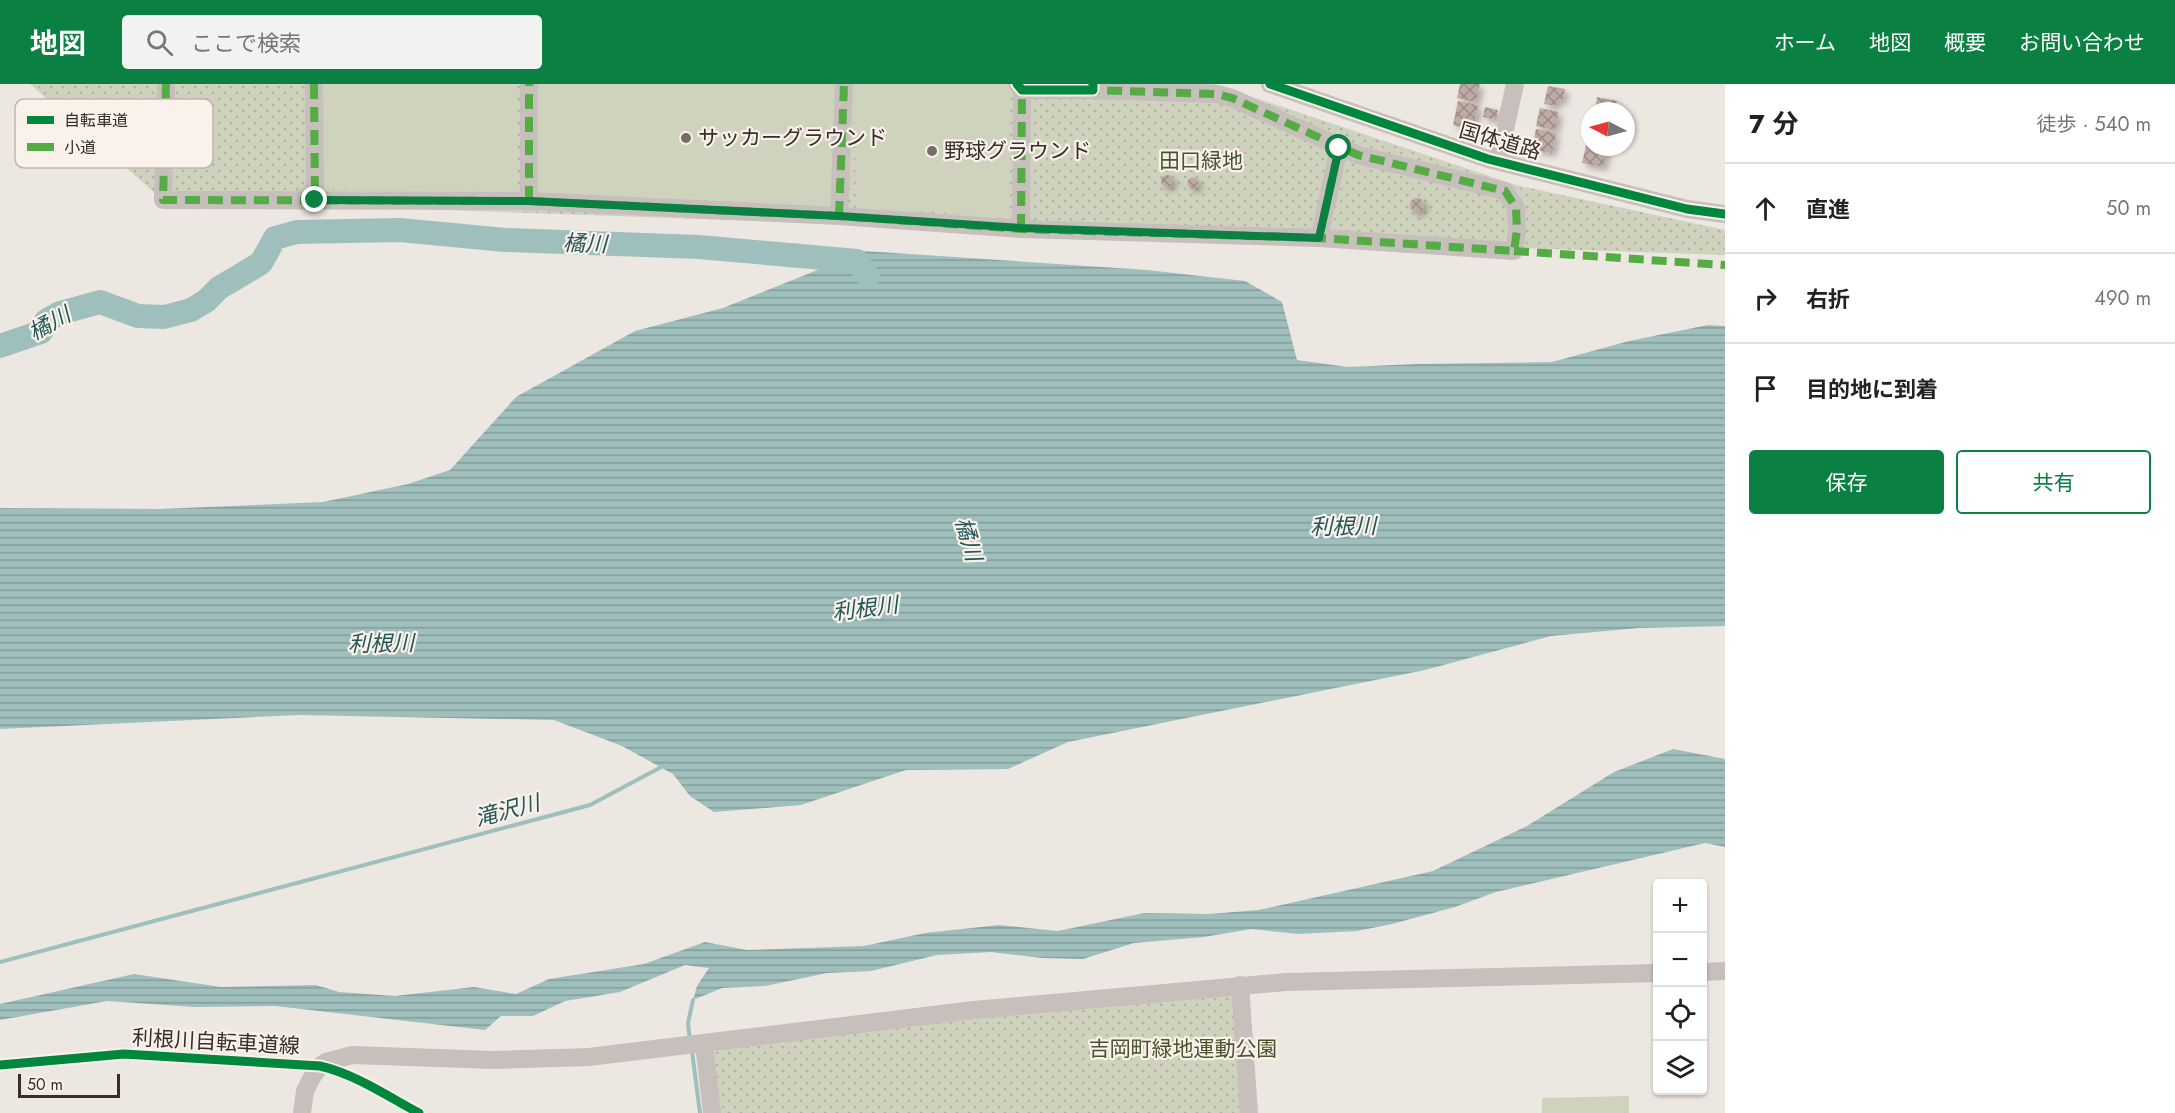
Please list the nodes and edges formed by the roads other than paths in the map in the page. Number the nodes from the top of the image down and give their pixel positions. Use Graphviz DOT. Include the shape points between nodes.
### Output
graph roads {
  1 [pos="165,84"];
  2 [pos="314,84"];
  3 [pos="529,84"];
  4 [pos="844,84"];
  5 [pos="1270,84"];
  6 [pos="1515,84"];
  7 [pos="1019,87"];
  8 [pos="1093,87"];
  9 [pos="165,99"];
  10 [pos="1339,148"];
  11 [pos="1498,161"];
  12 [pos="164,168"];
  13 [pos="315,200"];
  14 [pos="529,201"];
  15 [pos="1725,214"];
  16 [pos="839,216"];
  17 [pos="1021,228"];
  18 [pos="1319,238"];
  19 [pos="1725,971"];
  20 [pos="1707,972"];
  21 [pos="1653,974"];
  22 [pos="1240,985"];
  23 [pos="704,1042"];
  24 [pos="303,1113"];
  25 [pos="712,1113"];
  26 [pos="1249,1113"];
  1 -- 9 [label="street"];
  2 -- 13 [label="street"];
  3 -- 14 [label="street"];
  4 -- 16 [label="street"];
  5 -- 11 [label="street, 国体道路"];
  6 -- 11 [label="street"];
  7 -- 8 [label="street"];
  7 -- 17 [label="street"];
  8 -- 10 [label="street" via="1217,94"];
  10 -- 18 [label="street"];
  10 -- 18 [label="street" via="1505,191 1516,208 1514,251"];
  11 -- 15 [label="street, 国体道路" via="1687,209"];
  12 -- 13 [label="street" via="163,200"];
  13 -- 14 [label="street"];
  14 -- 16 [label="street"];
  16 -- 17 [label="street"];
  17 -- 18 [label="street"];
  19 -- 20 [label="street"];
  21 -- 22 [label="street"];
  22 -- 23 [label="street" via="974,1010"];
  22 -- 26 [label="street"];
  23 -- 24 [label="street" via="589,1057 494,1060 352,1055 320,1066 305,1091"];
  23 -- 25 [label="street"];
}
